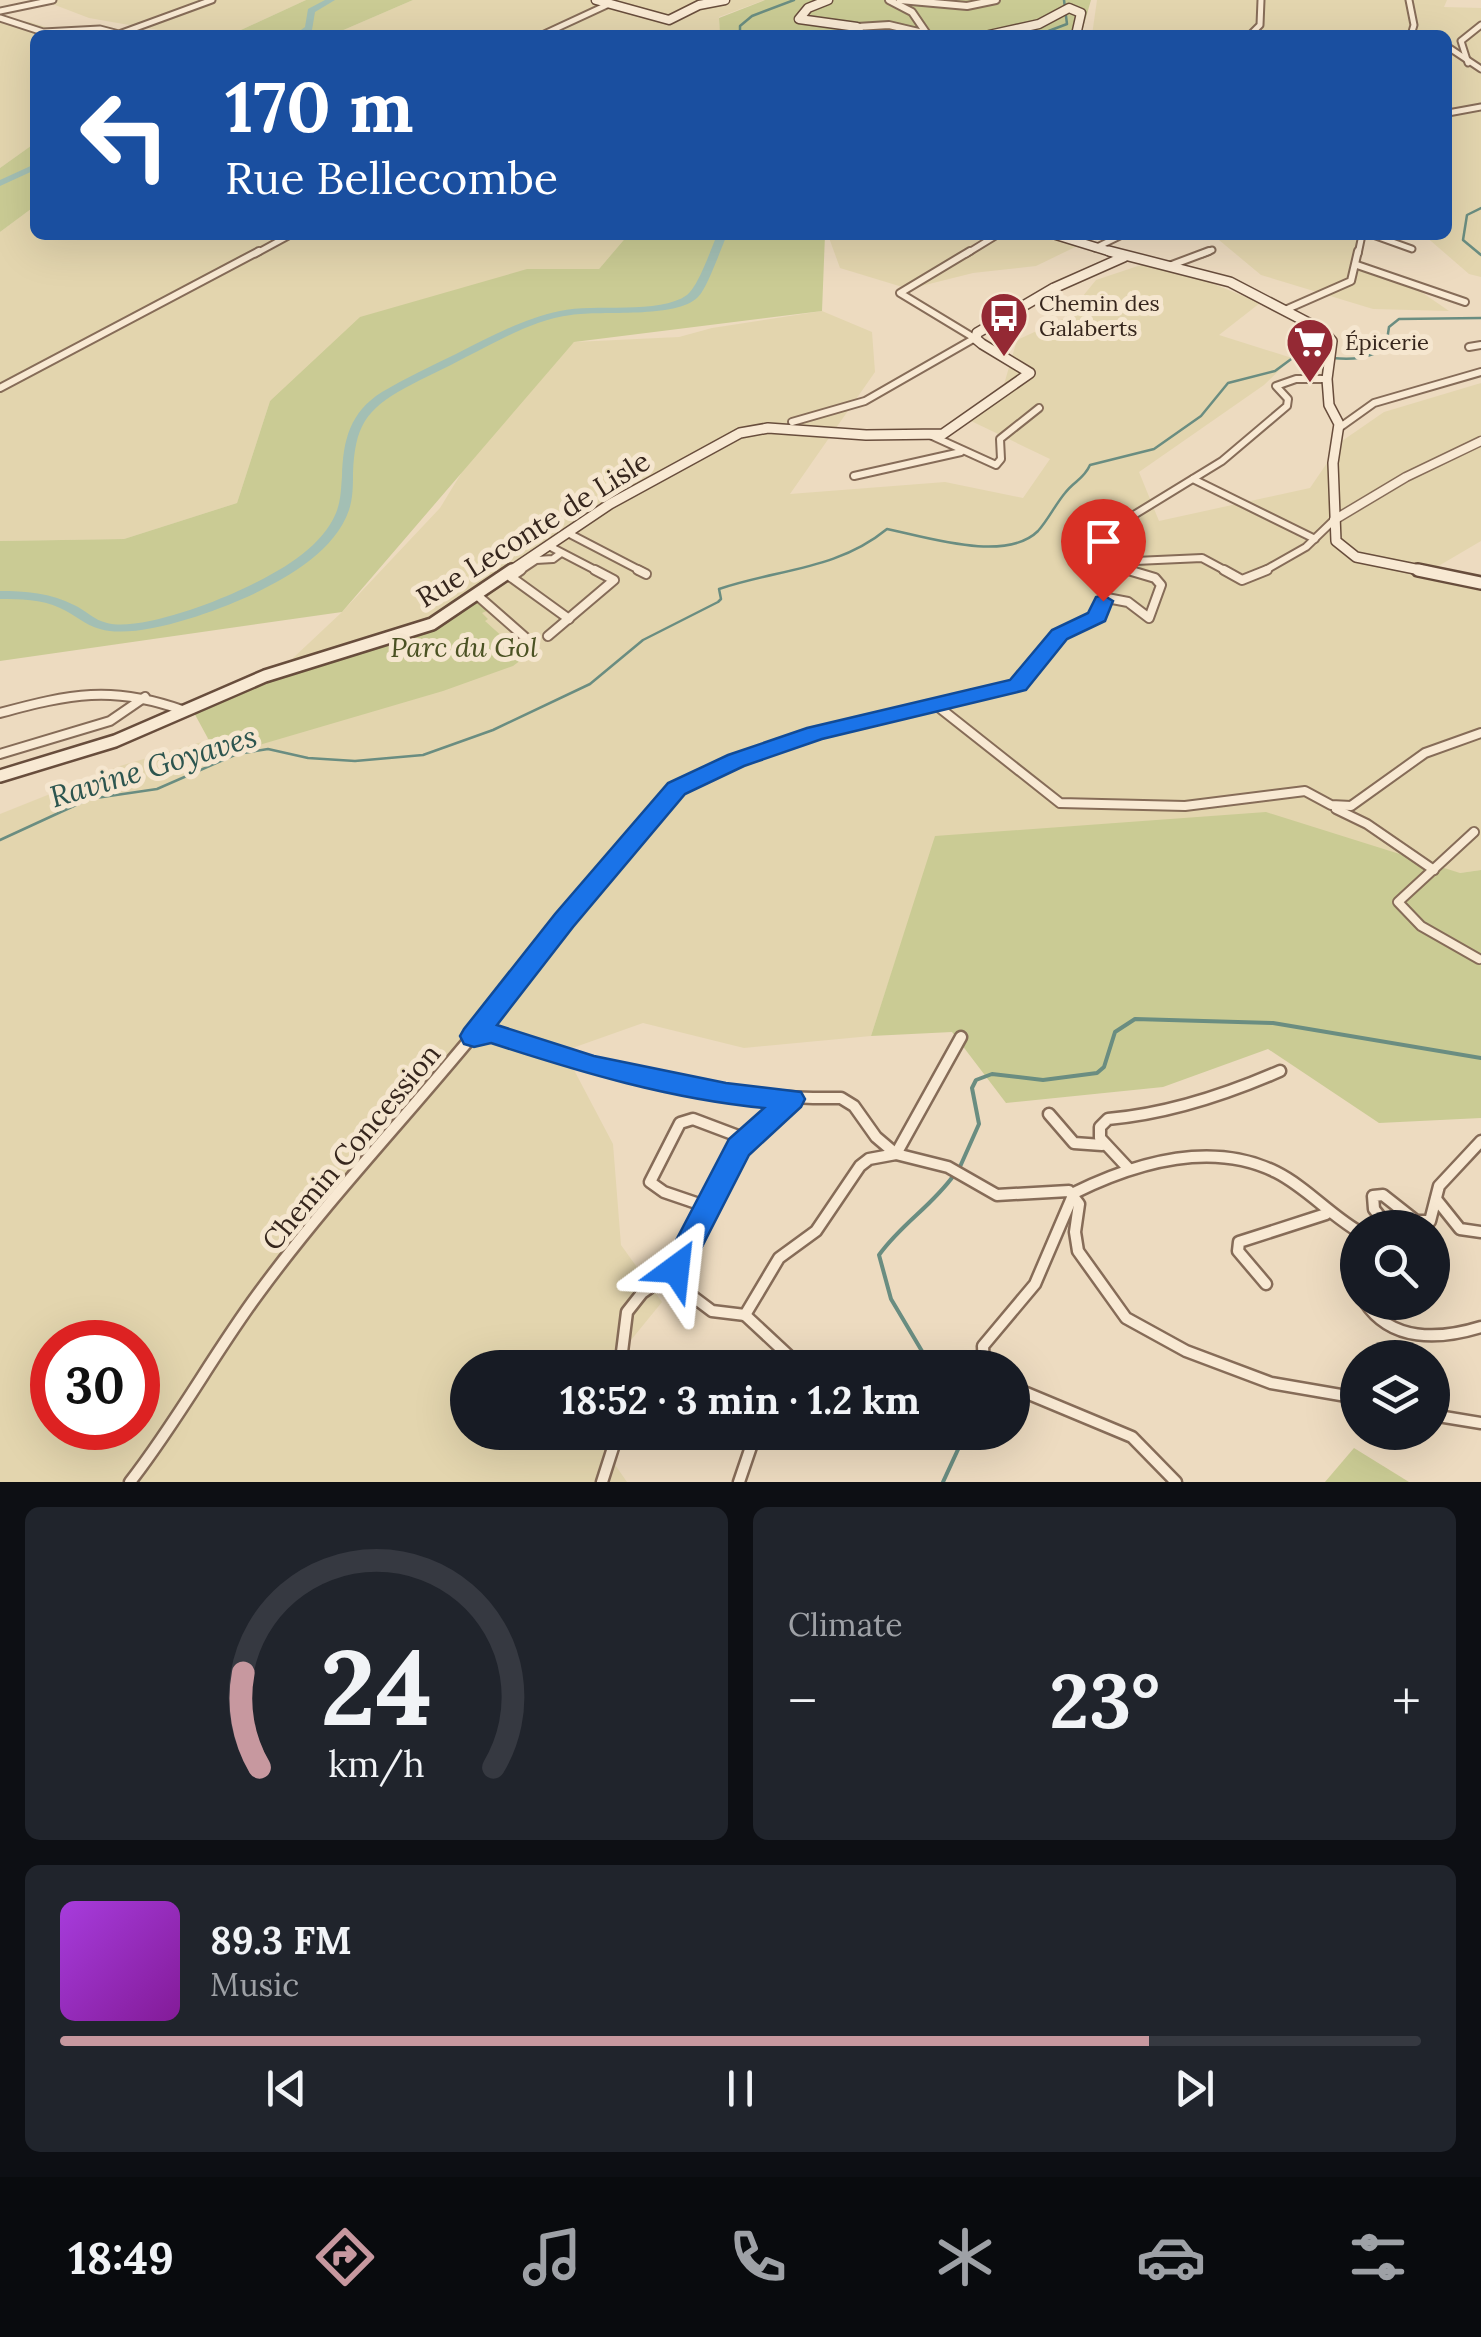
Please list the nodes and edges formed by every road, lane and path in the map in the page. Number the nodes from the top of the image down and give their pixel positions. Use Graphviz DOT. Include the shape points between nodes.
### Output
graph roads {
  1 [pos="54,0"];
  2 [pos="212,0"];
  3 [pos="596,0"];
  4 [pos="726,0"];
  5 [pos="828,0"];
  6 [pos="889,0"];
  7 [pos="900,0"];
  8 [pos="996,0"];
  9 [pos="1261,0"];
  10 [pos="1409,0"];
  11 [pos="610,4"];
  12 [pos="0,15"];
  13 [pos="1481,25"];
  14 [pos="37,30"];
  15 [pos="130,30"];
  16 [pos="553,30"];
  17 [pos="854,30"];
  18 [pos="863,30"];
  19 [pos="912,30"];
  20 [pos="924,30"];
  21 [pos="1011,30"];
  22 [pos="1078,30"];
  23 [pos="1255,30"];
  24 [pos="1412,30"];
  25 [pos="1452,50"];
  26 [pos="1468,64"];
  27 [pos="1481,69"];
  28 [pos="1481,108"];
  29 [pos="1452,112"];
  30 [pos="281,240"];
  31 [pos="989,240"];
  32 [pos="1071,240"];
  33 [pos="1111,240"];
  34 [pos="1361,240"];
  35 [pos="1396,240"];
  36 [pos="1094,248"];
  37 [pos="1212,250"];
  38 [pos="1412,250"];
  39 [pos="1124,257"];
  40 [pos="1357,265"];
  41 [pos="1165,268"];
  42 [pos="1464,302"];
  43 [pos="1285,310"];
  44 [pos="975,338"];
  45 [pos="1481,345"];
  46 [pos="1470,347"];
  47 [pos="940,357"];
  48 [pos="952,364"];
  49 [pos="1481,372"];
  50 [pos="1328,373"];
  51 [pos="0,388"];
  52 [pos="1039,408"];
  53 [pos="792,422"];
  54 [pos="1339,428"];
  55 [pos="930,434"];
  56 [pos="1480,442"];
  57 [pos="963,452"];
  58 [pos="854,476"];
  59 [pos="1193,479"];
  60 [pos="1129,518"];
  61 [pos="1334,520"];
  62 [pos="568,534"];
  63 [pos="1316,539"];
  64 [pos="549,546"];
  65 [pos="561,553"];
  66 [pos="646,574"];
  67 [pos="1481,583"];
  68 [pos="478,596"];
  69 [pos="569,619"];
  70 [pos="548,636"];
  71 [pos="527,638"];
  72 [pos="145,696"];
  73 [pos="936,706"];
  74 [pos="182,710"];
  75 [pos="0,713"];
  76 [pos="1481,733"];
  77 [pos="0,754"];
  78 [pos="0,776"];
  79 [pos="1336,808"];
  80 [pos="1474,832"];
  81 [pos="1434,870"];
  82 [pos="1479,959"];
  83 [pos="474,1036"];
  84 [pos="962,1037"];
  85 [pos="1280,1071"];
  86 [pos="792,1099"];
  87 [pos="1049,1114"];
  88 [pos="746,1139"];
  89 [pos="1481,1141"];
  90 [pos="1102,1144"];
  91 [pos="896,1154"];
  92 [pos="1128,1168"];
  93 [pos="1074,1193"];
  94 [pos="1435,1193"];
  95 [pos="705,1206"];
  96 [pos="1375,1210"];
  97 [pos="1400,1210"];
  98 [pos="1434,1210"];
  99 [pos="1326,1214"];
  100 [pos="1340,1221"];
  101 [pos="1481,1232"];
  102 [pos="668,1278"];
  103 [pos="1266,1284"];
  104 [pos="745,1315"];
  105 [pos="1381,1320"];
  106 [pos="1481,1327"];
  107 [pos="622,1350"];
  108 [pos="783,1350"];
  109 [pos="983,1350"];
  110 [pos="1030,1394"];
  111 [pos="1340,1395"];
  112 [pos="1450,1418"];
  113 [pos="1481,1423"];
  114 [pos="612,1450"];
  115 [pos="750,1450"];
  116 [pos="130,1482"];
  117 [pos="602,1482"];
  118 [pos="739,1482"];
  119 [pos="1176,1482"];
  1 -- 12 [label="street"];
  2 -- 15 [label="street"];
  3 -- 11 [label="main road"];
  4 -- 11 [label="main road" via="668,20"];
  5 -- 17 [label="main road" via="799,18"];
  6 -- 20 [label="street" via="912,12"];
  7 -- 8 [label="street" via="967,6"];
  9 -- 23 [label="street"];
  10 -- 24 [label="street"];
  11 -- 16 [label="street"];
  12 -- 14 [label="street"];
  13 -- 26 [label="street" via="1461,40"];
  18 -- 19 [label="street" via="889,24"];
  21 -- 22 [label="main road" via="1042,23 1060,7 1077,8"];
  25 -- 26 [label="street"];
  26 -- 27 [label="street"];
  28 -- 29 [label="street"];
  30 -- 51 [label="street"];
  31 -- 44 [label="street" via="900,293"];
  32 -- 36 [label="main road"];
  33 -- 36 [label="street"];
  34 -- 40 [label="street"];
  35 -- 38 [label="street"];
  36 -- 39 [label="main road"];
  37 -- 41 [label="street"];
  39 -- 41 [label="main road"];
  39 -- 44 [label="main road" via="1054,288"];
  40 -- 42 [label="street"];
  40 -- 43 [label="street" via="1340,289"];
  41 -- 43 [label="main road" via="1230,282"];
  43 -- 50 [label="main road" via="1330,336"];
  44 -- 47 [label="street"];
  44 -- 55 [label="main road, Rue Leconte de Lisle" via="1022,365 1028,376 952,430"];
  45 -- 46 [label="street"];
  47 -- 48 [label="street"];
  47 -- 53 [label="street" via="864,401"];
  49 -- 54 [label="street" via="1374,403"];
  50 -- 54 [label="main road" via="1329,405"];
  50 -- 59 [label="street" via="1276,386 1287,406"];
  52 -- 57 [label="street" via="1000,439 998,465"];
  54 -- 61 [label="main road"];
  55 -- 57 [label="street"];
  55 -- 62 [label="main road, Rue Leconte de Lisle" via="748,430"];
  56 -- 61 [label="street"];
  57 -- 58 [label="street"];
  59 -- 60 [label="street"];
  59 -- 63 [label="street"];
  61 -- 63 [label="street, Chemin Concession"];
  61 -- 67 [label="main road" via="1336,542 1356,557"];
  62 -- 64 [label="main road, Rue Leconte de Lisle"];
  62 -- 66 [label="street"];
  63 -- 73 [label="street, Chemin Concession" via="1242,580 1202,558 1113,562 1162,584 1150,618 1128,602 1107,598 1098,617 1059,634 1018,685"];
  64 -- 65 [label="street"];
  64 -- 68 [label="main road, Rue Leconte de Lisle"];
  65 -- 69 [label="street" via="614,580"];
  65 -- 69 [label="street" via="511,577"];
  68 -- 71 [label="street"];
  68 -- 74 [label="main road, Rue Leconte de Lisle" via="424,628 265,676"];
  69 -- 70 [label="street"];
  72 -- 74 [label="street"];
  72 -- 75 [label="street" via="87,690"];
  72 -- 77 [label="street" via="110,720"];
  73 -- 79 [label="street" via="1060,803 1185,806 1305,791"];
  73 -- 83 [label="street, Chemin Concession" via="816,733 676,789"];
  74 -- 78 [label="main road, Rue Leconte de Lisle" via="105,745"];
  76 -- 79 [label="street" via="1425,753 1350,806"];
  79 -- 81 [label="street"];
  80 -- 81 [label="street"];
  81 -- 82 [label="street" via="1398,902 1400,909"];
  83 -- 86 [label="street" via="491,1033 594,1066 726,1094"];
  83 -- 116 [label="street, Chemin Concession" via="268,1281"];
  84 -- 91 [label="street"];
  85 -- 90 [label="street" via="1147,1116 1108,1119 1100,1128"];
  86 -- 88 [label="street"];
  86 -- 91 [label="street" via="849,1102"];
  87 -- 90 [label="street" via="1074,1144"];
  88 -- 95 [label="street"];
  88 -- 95 [label="street" via="693,1119 680,1124 650,1182"];
  89 -- 94 [label="street"];
  90 -- 92 [label="street"];
  91 -- 93 [label="street" via="948,1167 1009,1197 1051,1188"];
  91 -- 104 [label="street" via="860,1166 816,1231 768,1273"];
  92 -- 93 [label="street"];
  92 -- 99 [label="street" via="1183,1157 1264,1168"];
  93 -- 109 [label="street" via="1035,1284"];
  93 -- 111 [label="street" via="1078,1251 1126,1318 1271,1383"];
  94 -- 98 [label="street"];
  94 -- 101 [label="street" via="1451,1222"];
  95 -- 102 [label="street" via="699,1229"];
  96 -- 97 [label="street" via="1377,1193"];
  99 -- 100 [label="street"];
  99 -- 103 [label="street" via="1238,1242"];
  102 -- 104 [label="street" via="699,1305 732,1318"];
  102 -- 107 [label="street" via="642,1293 627,1312"];
  104 -- 108 [label="street"];
  105 -- 106 [label="street" via="1408,1332 1446,1336"];
  110 -- 119 [label="street" via="1132,1436"];
  112 -- 113 [label="street"];
  114 -- 117 [label="street"];
  115 -- 118 [label="street"];
}
